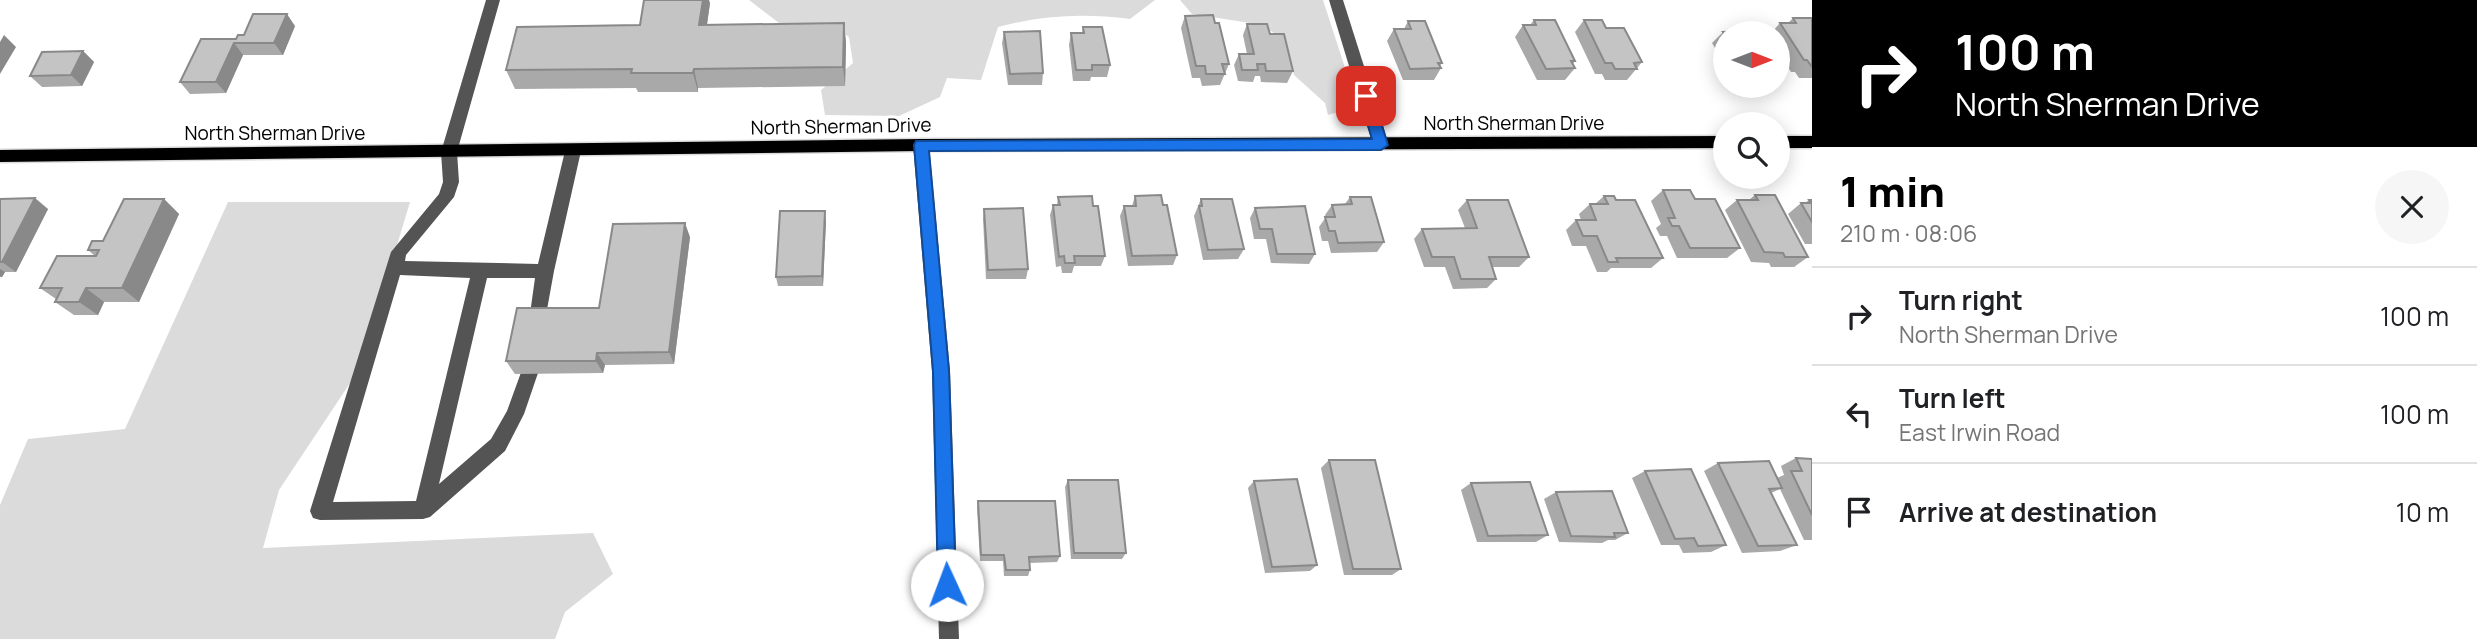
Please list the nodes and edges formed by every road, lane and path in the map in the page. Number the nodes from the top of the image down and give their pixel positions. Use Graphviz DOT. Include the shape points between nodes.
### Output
graph roads {
  1 [pos="493,0"];
  2 [pos="1336,0"];
  3 [pos="1713,142"];
  4 [pos="1790,142"];
  5 [pos="1812,142"];
  6 [pos="921,145"];
  7 [pos="1381,145"];
  8 [pos="573,151"];
  9 [pos="449,152"];
  10 [pos="0,156"];
  11 [pos="396,268"];
  12 [pos="480,271"];
  13 [pos="545,271"];
  14 [pos="538,321"];
  15 [pos="529,373"];
  16 [pos="423,510"];
  17 [pos="949,639"];
  1 -- 9 [label="street"];
  2 -- 7 [label="street"];
  3 -- 7 [label="main road, North Sherman Drive"];
  4 -- 5 [label="main road"];
  6 -- 7 [label="main road, North Sherman Drive"];
  6 -- 8 [label="main road, North Sherman Drive"];
  6 -- 17 [label="street" via="941,371"];
  8 -- 9 [label="main road, North Sherman Drive"];
  8 -- 13 [label="street"];
  9 -- 10 [label="main road, North Sherman Drive"];
  9 -- 11 [label="street" via="451,182 446,197 399,252"];
  11 -- 12 [label="street"];
  11 -- 16 [label="street" via="320,511"];
  12 -- 13 [label="street"];
  12 -- 16 [label="street"];
  13 -- 14 [label="street"];
  15 -- 16 [label="street" via="498,445"];
}
